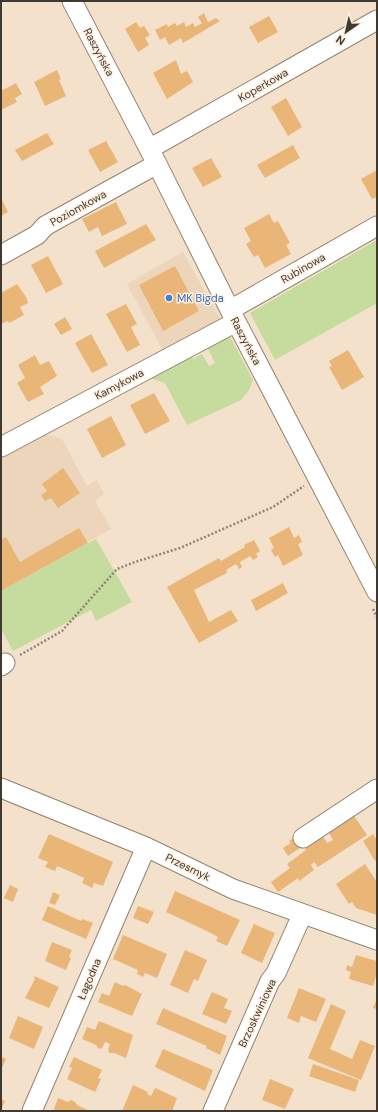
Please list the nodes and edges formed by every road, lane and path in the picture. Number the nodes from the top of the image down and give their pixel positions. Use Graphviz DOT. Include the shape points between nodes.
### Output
graph roads {
  1 [pos="72,2"];
  2 [pos="377,20"];
  3 [pos="153,157"];
  4 [pos="377,226"];
  5 [pos="1,255"];
  6 [pos="233,316"];
  7 [pos="1,447"];
  8 [pos="318,478"];
  9 [pos="377,592"];
  10 [pos="3,665"];
  11 [pos="1,788"];
  12 [pos="377,789"];
  13 [pos="302,838"];
  14 [pos="146,847"];
  15 [pos="302,915"];
  16 [pos="377,940"];
  17 [pos="32,1111"];
  18 [pos="214,1111"];
  1 -- 3 [label="street, Raszyńska"];
  2 -- 3 [label="street, Koperkowa"];
  3 -- 5 [label="street, Poziomkowa" via="45,226 37,235"];
  3 -- 6 [label="street, Raszyńska"];
  4 -- 6 [label="street, Rubinowa"];
  6 -- 7 [label="street, Kamykowa"];
  6 -- 8 [label="street, Raszyńska"];
  8 -- 9 [label="street, Raszyńska"];
  8 -- 10 [label="path" via="273,507 180,548 117,569 62,631"];
  11 -- 14 [label="street, Przesmyk"];
  12 -- 13 [label="street"];
  14 -- 15 [label="street, Przesmyk" via="233,889"];
  14 -- 17 [label="street, Łagodna"];
  15 -- 16 [label="street, Przesmyk"];
  15 -- 18 [label="street, Brzoskwiniowa" via="270,981"];
}
